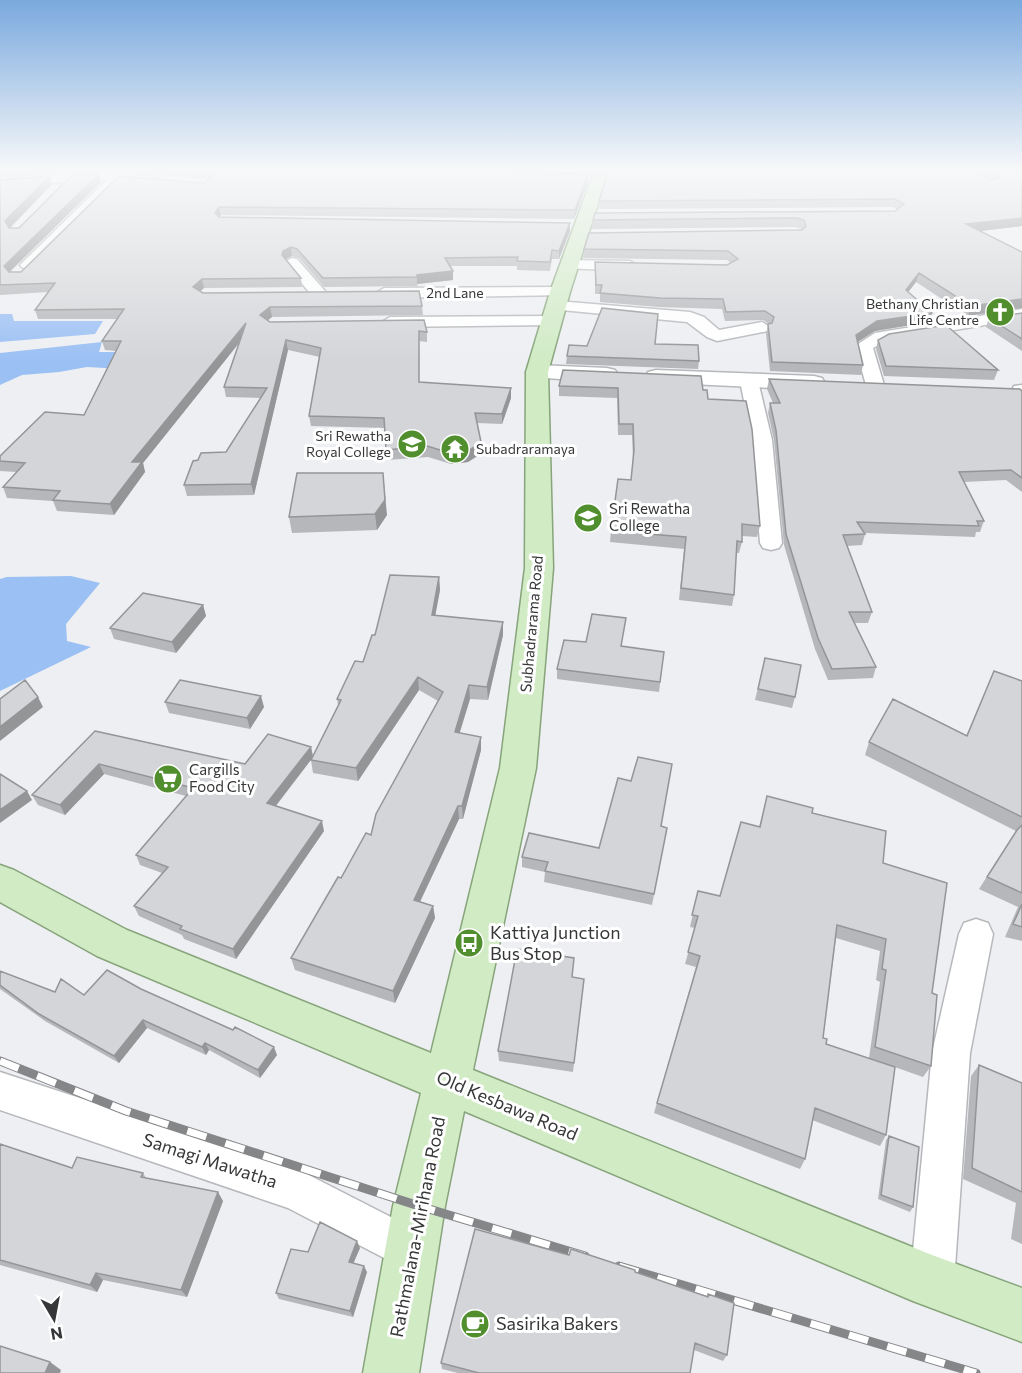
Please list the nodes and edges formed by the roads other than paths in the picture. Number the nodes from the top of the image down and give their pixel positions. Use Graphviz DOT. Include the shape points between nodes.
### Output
graph roads {
  1 [pos="60,233"];
  2 [pos="580,233"];
  3 [pos="292,262"];
  4 [pos="568,266"];
  5 [pos="647,266"];
  6 [pos="16,276"];
  7 [pos="364,293"];
  8 [pos="296,294"];
  9 [pos="557,306"];
  10 [pos="1022,314"];
  11 [pos="368,322"];
  12 [pos="762,327"];
  13 [pos="537,372"];
  14 [pos="749,381"];
  15 [pos="886,385"];
  16 [pos="771,543"];
  17 [pos="0,882"];
  18 [pos="976,934"];
  19 [pos="447,1081"];
  20 [pos="0,1091"];
  21 [pos="411,1250"];
  22 [pos="932,1282"];
  23 [pos="1022,1315"];
  24 [pos="391,1373"];
  1 -- 6 [label="street"];
  2 -- 4 [label="main road, Subhadrarama Road"];
  3 -- 8 [label="street" via="324,294"];
  4 -- 5 [label="street"];
  4 -- 9 [label="main road, Subhadrarama Road"];
  7 -- 9 [label="street, 2nd Lane"];
  9 -- 11 [label="street"];
  9 -- 12 [label="street" via="690,317 700,320 717,336"];
  9 -- 13 [label="main road, Subhadrarama Road"];
  10 -- 15 [label="street" via="873,341 864,346"];
  13 -- 14 [label="street"];
  13 -- 19 [label="main road, Subhadrarama Road" via="538,568 518,768"];
  14 -- 15 [label="street"];
  14 -- 16 [label="street" via="762,440"];
  17 -- 19 [label="main road, Old Kesbawa Road" via="112,943"];
  18 -- 22 [label="street" via="951,1053"];
  19 -- 21 [label="main road, Rathmalana-Mirihana Road"];
  19 -- 22 [label="main road, Old Kesbawa Road"];
  20 -- 21 [label="street, Samagi Mawatha" via="297,1190"];
  21 -- 24 [label="main road, Rathmalana-Mirihana Road"];
  22 -- 23 [label="main road, Old Kesbawa Road"];
}
